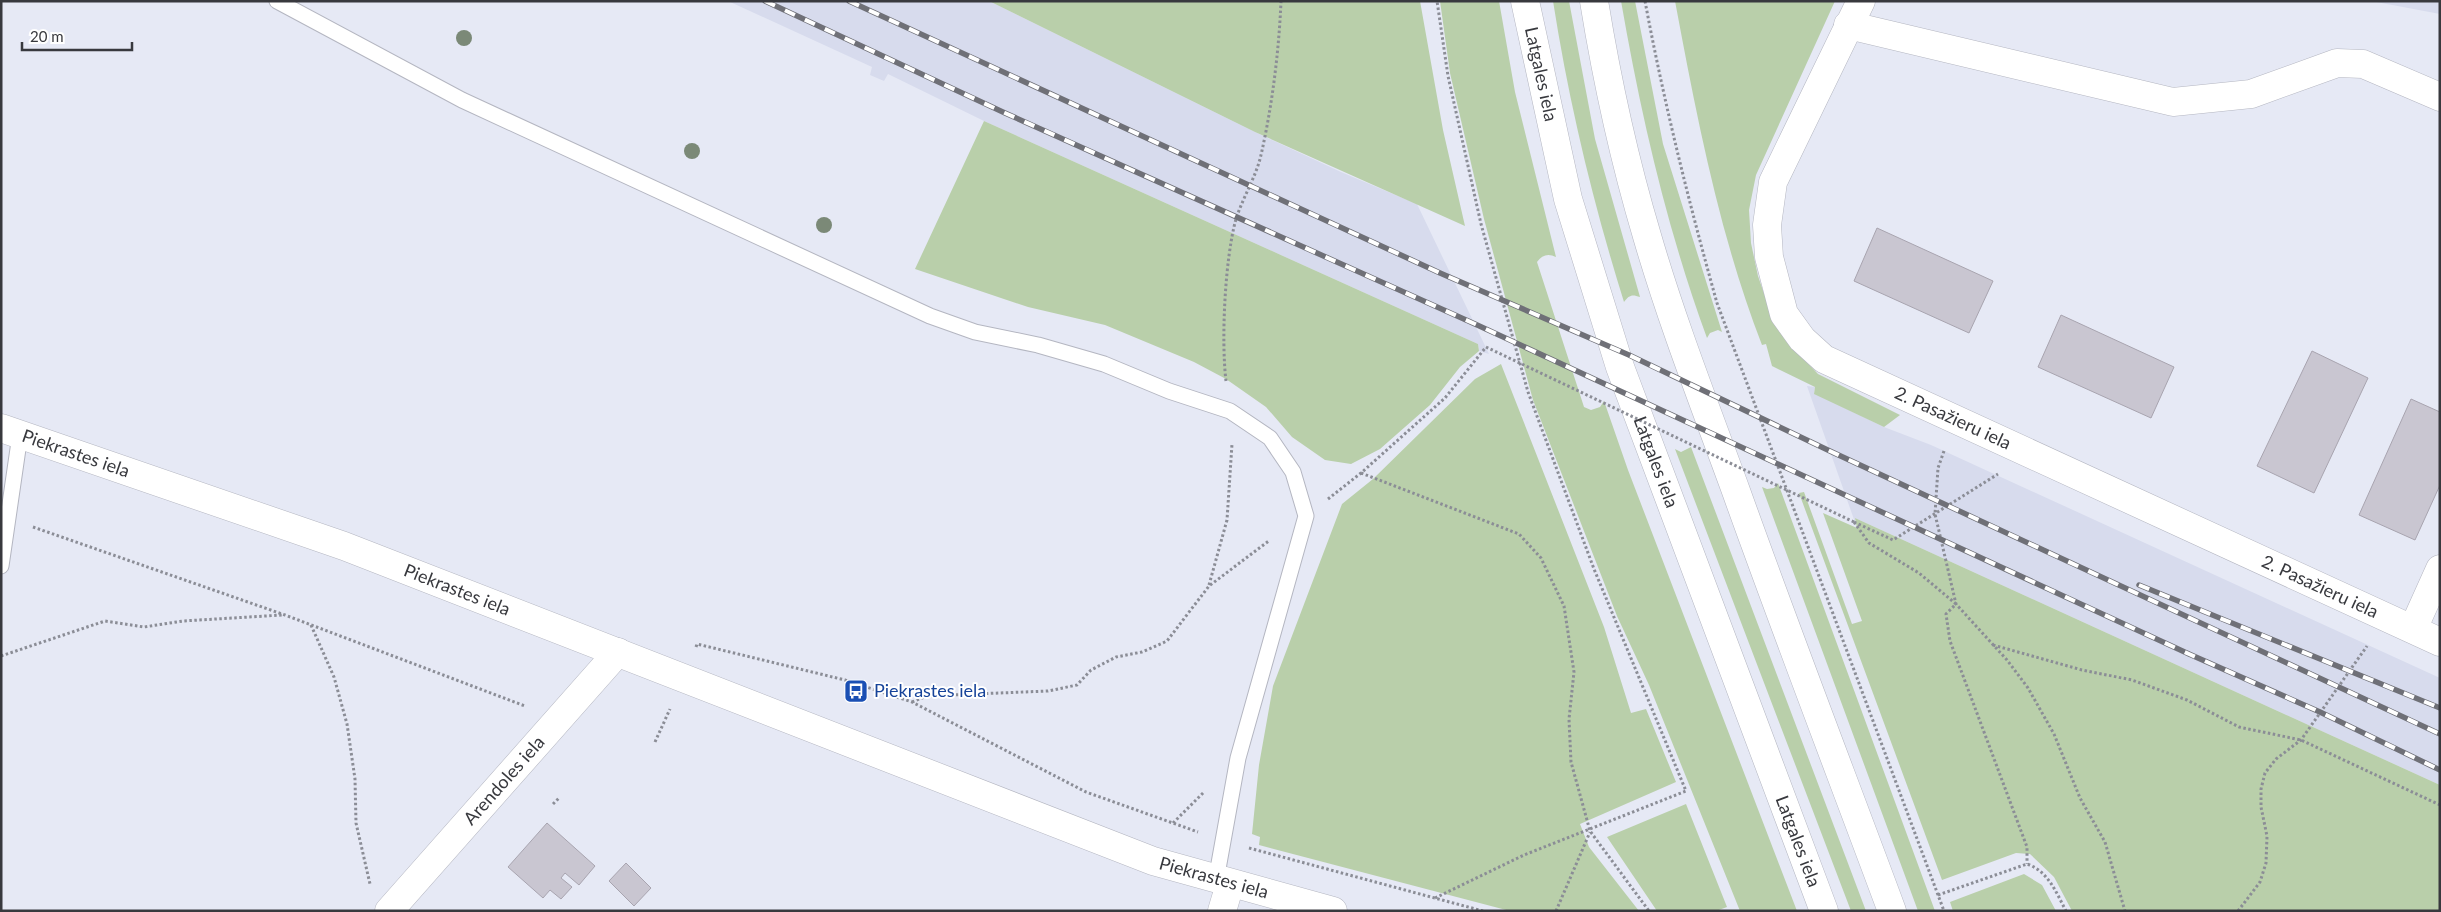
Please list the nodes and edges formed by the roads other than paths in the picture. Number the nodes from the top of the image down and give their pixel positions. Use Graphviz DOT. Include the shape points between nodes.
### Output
graph roads {
  1 [pos="277,1"];
  2 [pos="1525,1"];
  3 [pos="1594,1"];
  4 [pos="1861,1"];
  5 [pos="1848,25"];
  6 [pos="2440,97"];
  7 [pos="10,431"];
  8 [pos="1,566"];
  9 [pos="2440,568"];
  10 [pos="2413,629"];
  11 [pos="2440,642"];
  12 [pos="618,652"];
  13 [pos="1223,882"];
  14 [pos="389,911"];
  15 [pos="1222,911"];
  16 [pos="1333,911"];
  17 [pos="1824,911"];
  18 [pos="1892,911"];
  1 -- 13 [label="lane" via="471,104 930,316 975,332 1038,345 1104,364 1169,391 1230,410 1270,438 1293,472 1306,516 1238,758 1223,841"];
  2 -- 17 [label="street, Latgales iela" via="1568,199 1620,367"];
  3 -- 18 [label="street" via="1625,159 1671,312"];
  4 -- 5 [label="street, 2. Pasažieru iela"];
  5 -- 6 [label="street" via="2173,102 2251,94 2337,63 2363,64"];
  5 -- 10 [label="street, 2. Pasažieru iela" via="1773,182 1767,225 1769,257 1784,314 1802,339 1824,359"];
  7 -- 8 [label="lane" via="8,519"];
  7 -- 12 [label="street, Piekrastes iela" via="344,546"];
  9 -- 10 [label="street"];
  10 -- 11 [label="street, 2. Pasažieru iela"];
  12 -- 13 [label="street, Piekrastes iela" via="1153,861"];
  12 -- 14 [label="street, Arendoles iela"];
  13 -- 15 [label="street"];
  13 -- 16 [label="street, Piekrastes iela"];
}
